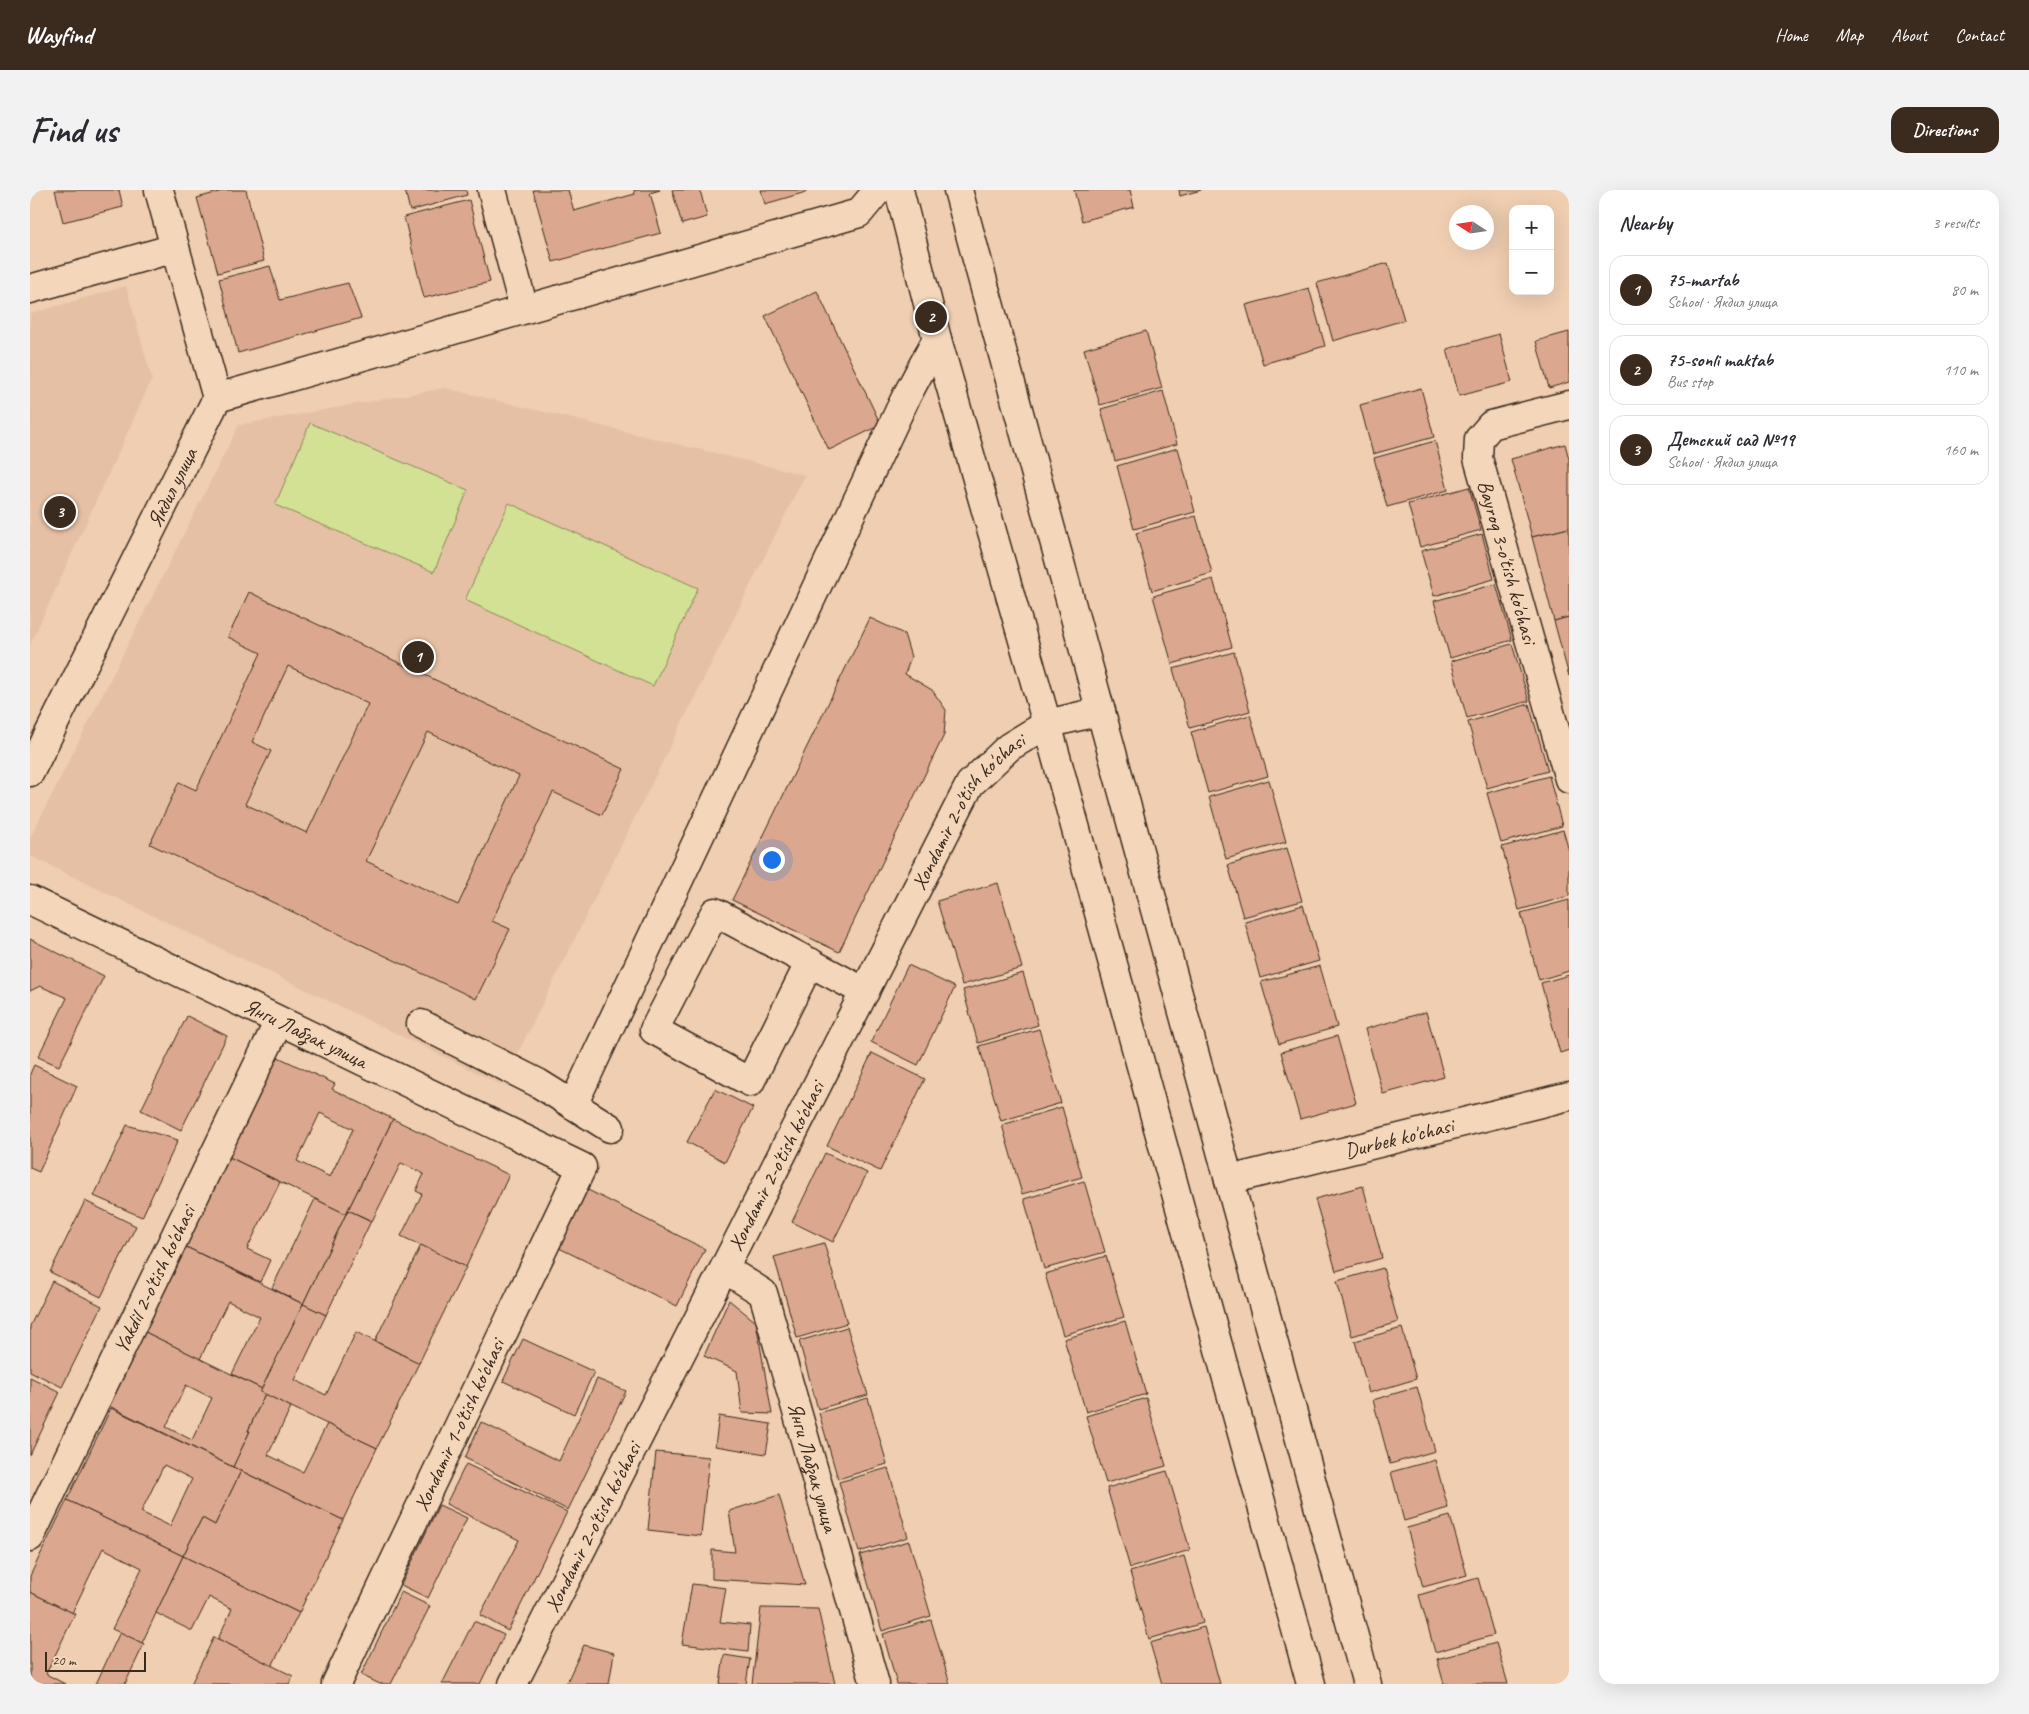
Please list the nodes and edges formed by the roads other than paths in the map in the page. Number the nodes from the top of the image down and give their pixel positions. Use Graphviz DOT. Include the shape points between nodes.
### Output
graph roads {
  1 [pos="159,190"];
  2 [pos="492,190"];
  3 [pos="878,190"];
  4 [pos="900,190"];
  5 [pos="958,190"];
  6 [pos="175,248"];
  7 [pos="30,289"];
  8 [pos="524,309"];
  9 [pos="937,339"];
  10 [pos="217,398"];
  11 [pos="1569,405"];
  12 [pos="1101,711"];
  13 [pos="1047,724"];
  14 [pos="30,772"];
  15 [pos="1569,779"];
  16 [pos="30,900"];
  17 [pos="810,962"];
  18 [pos="865,992"];
  19 [pos="279,1021"];
  20 [pos="421,1024"];
  21 [pos="1569,1096"];
  22 [pos="573,1105"];
  23 [pos="610,1128"];
  24 [pos="582,1167"];
  25 [pos="1229,1180"];
  26 [pos="725,1269"];
  27 [pos="30,1537"];
  28 [pos="336,1684"];
  29 [pos="513,1684"];
  30 [pos="875,1684"];
  31 [pos="1311,1684"];
  32 [pos="1367,1684"];
  1 -- 6 [label="street"];
  2 -- 8 [label="street"];
  3 -- 8 [label="street" via="859,213"];
  4 -- 9 [label="street"];
  5 -- 12 [label="street"];
  6 -- 7 [label="street"];
  6 -- 10 [label="street"];
  8 -- 10 [label="street"];
  9 -- 13 [label="street"];
  9 -- 22 [label="street" via="901,407"];
  10 -- 14 [label="street, Якдил улица"];
  11 -- 15 [label="street, Bayroq 3-o'tish ko'chasi" via="1491,425 1479,439 1478,458"];
  12 -- 13 [label="street, Xondamir 2-o'tish ko'chasi"];
  12 -- 25 [label="street"];
  13 -- 18 [label="street, Xondamir 2-o'tish ko'chasi" via="1009,747 970,784"];
  13 -- 31 [label="street"];
  16 -- 19 [label="street, Янги Лабзак улица"];
  17 -- 17 [label="street" via="715,912 654,1030 750,1082"];
  17 -- 18 [label="street"];
  18 -- 26 [label="street, Xondamir 2-o'tish ko'chasi"];
  19 -- 24 [label="street, Янги Лабзак улица"];
  19 -- 27 [label="street, Yakdil 2-o'tish ko'chasi"];
  20 -- 22 [label="street" via="538,1083"];
  21 -- 25 [label="street, Durbek ko'chasi"];
  22 -- 23 [label="street"];
  24 -- 28 [label="street, Xondamir 1-o'tish ko'chasi"];
  25 -- 32 [label="street"];
  26 -- 29 [label="street, Xondamir 2-o'tish ko'chasi"];
  26 -- 30 [label="street, Янги Лабзак улица" via="763,1293"];
}
